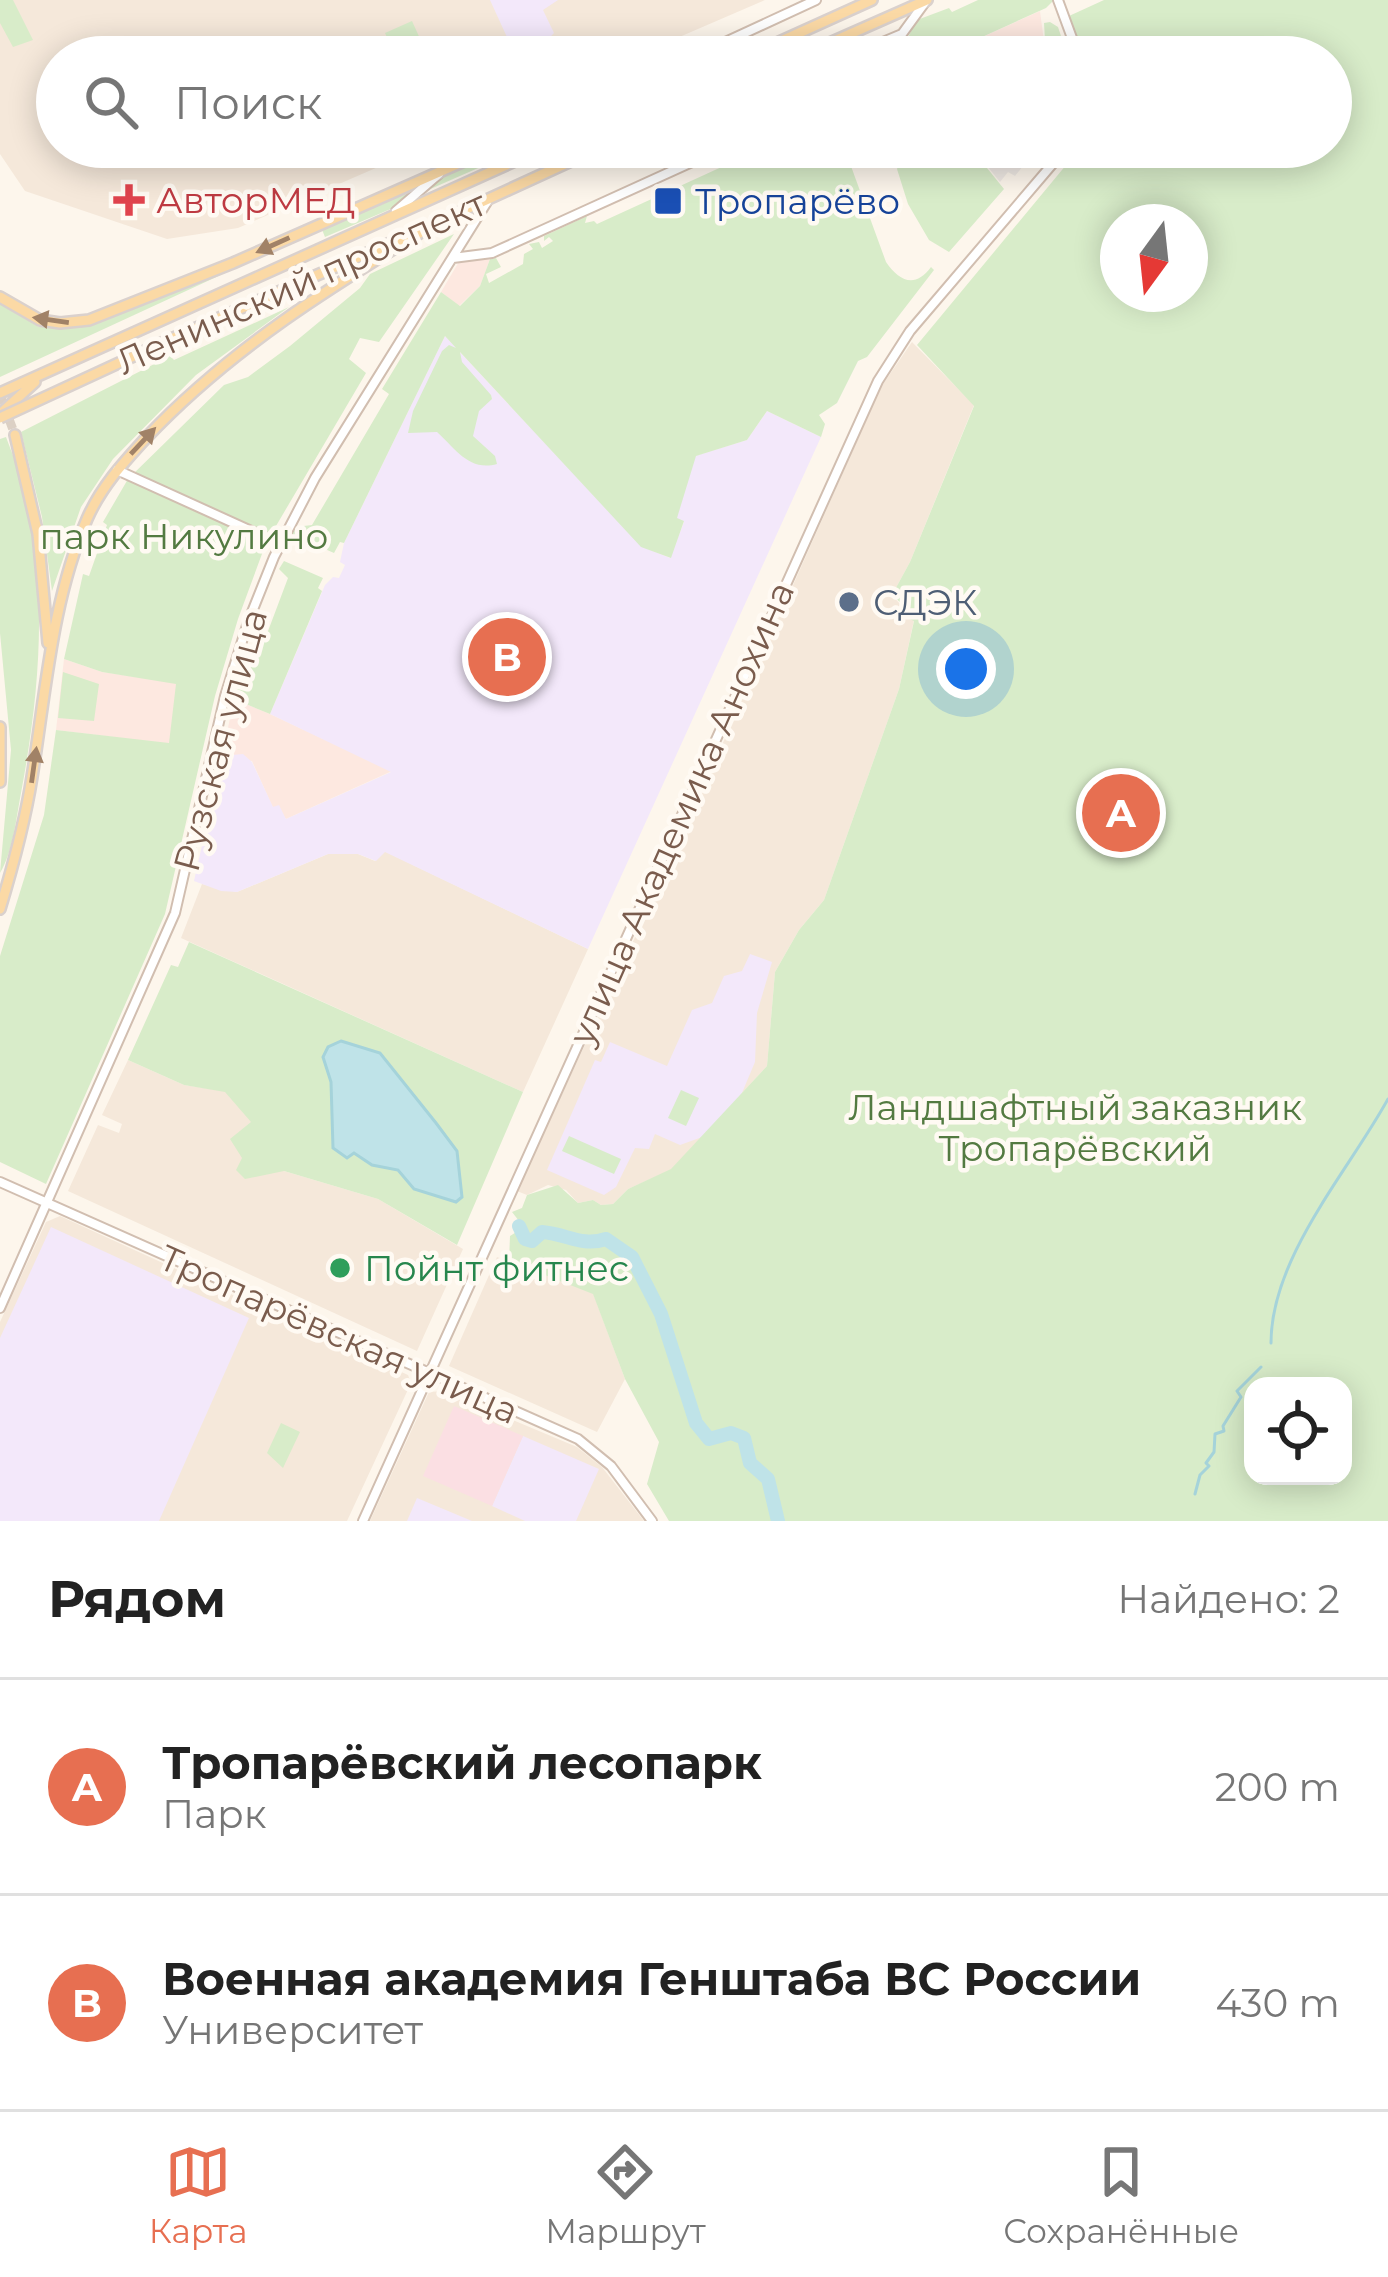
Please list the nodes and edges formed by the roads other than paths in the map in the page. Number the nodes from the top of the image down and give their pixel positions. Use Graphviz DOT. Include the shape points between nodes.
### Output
graph roads {
  1 [pos="816,0"];
  2 [pos="872,0"];
  3 [pos="926,0"];
  4 [pos="1058,0"];
  5 [pos="738,36"];
  6 [pos="792,36"];
  7 [pos="845,36"];
  8 [pos="897,36"];
  9 [pos="1071,36"];
  10 [pos="499,168"];
  11 [pos="556,168"];
  12 [pos="679,168"];
  13 [pos="1049,168"];
  14 [pos="445,169"];
  15 [pos="490,198"];
  16 [pos="390,217"];
  17 [pos="438,222"];
  18 [pos="452,259"];
  19 [pos="0,297"];
  20 [pos="49,371"];
  21 [pos="0,393"];
  22 [pos="0,416"];
  23 [pos="15,435"];
  24 [pos="117,470"];
  25 [pos="280,544"];
  26 [pos="48,660"];
  27 [pos="0,727"];
  28 [pos="0,782"];
  29 [pos="12,868"];
  30 [pos="0,879"];
  31 [pos="0,909"];
  32 [pos="0,1182"];
  33 [pos="48,1204"];
  34 [pos="0,1308"];
  35 [pos="429,1373"];
  36 [pos="363,1521"];
  37 [pos="652,1521"];
  1 -- 5 [label="street"];
  2 -- 6 [label="main road"];
  3 -- 7 [label="main road"];
  3 -- 8 [label="street"];
  4 -- 9 [label="street"];
  10 -- 16 [label="main road, Ленинский проспект"];
  11 -- 15 [label="main road, Ленинский проспект"];
  12 -- 18 [label="street" via="492,254"];
  13 -- 35 [label="street, улица Академика Анохина" via="880,377"];
  14 -- 16 [label="street"];
  14 -- 19 [label="main road, one-way" via="89,320 40,320"];
  15 -- 17 [label="main road, Ленинский проспект"];
  15 -- 18 [label="street, Рузская улица"];
  16 -- 20 [label="main road, Ленинский проспект"];
  17 -- 22 [label="main road, Ленинский проспект, bridge"];
  24 -- 17 [label="main road, one-way" via="222,366 324,290"];
  18 -- 25 [label="street, Рузская улица"];
  20 -- 21 [label="main road, Ленинский проспект"];
  20 -- 22 [label="main road"];
  23 -- 26 [label="main road" via="41,552"];
  24 -- 25 [label="street"];
  24 -- 26 [label="main road" via="82,533"];
  25 -- 33 [label="street, Рузская улица" via="224,696 175,913"];
  29 -- 26 [label="main road, one-way"];
  27 -- 28 [label="main road"];
  29 -- 30 [label="main road"];
  29 -- 31 [label="main road"];
  32 -- 33 [label="street, Тропарёвская улица"];
  33 -- 34 [label="street, Рузская улица"];
  33 -- 35 [label="street, Тропарёвская улица"];
  35 -- 36 [label="street, улица Академика Анохина"];
  35 -- 37 [label="street, Тропарёвская улица" via="588,1445"];
}
